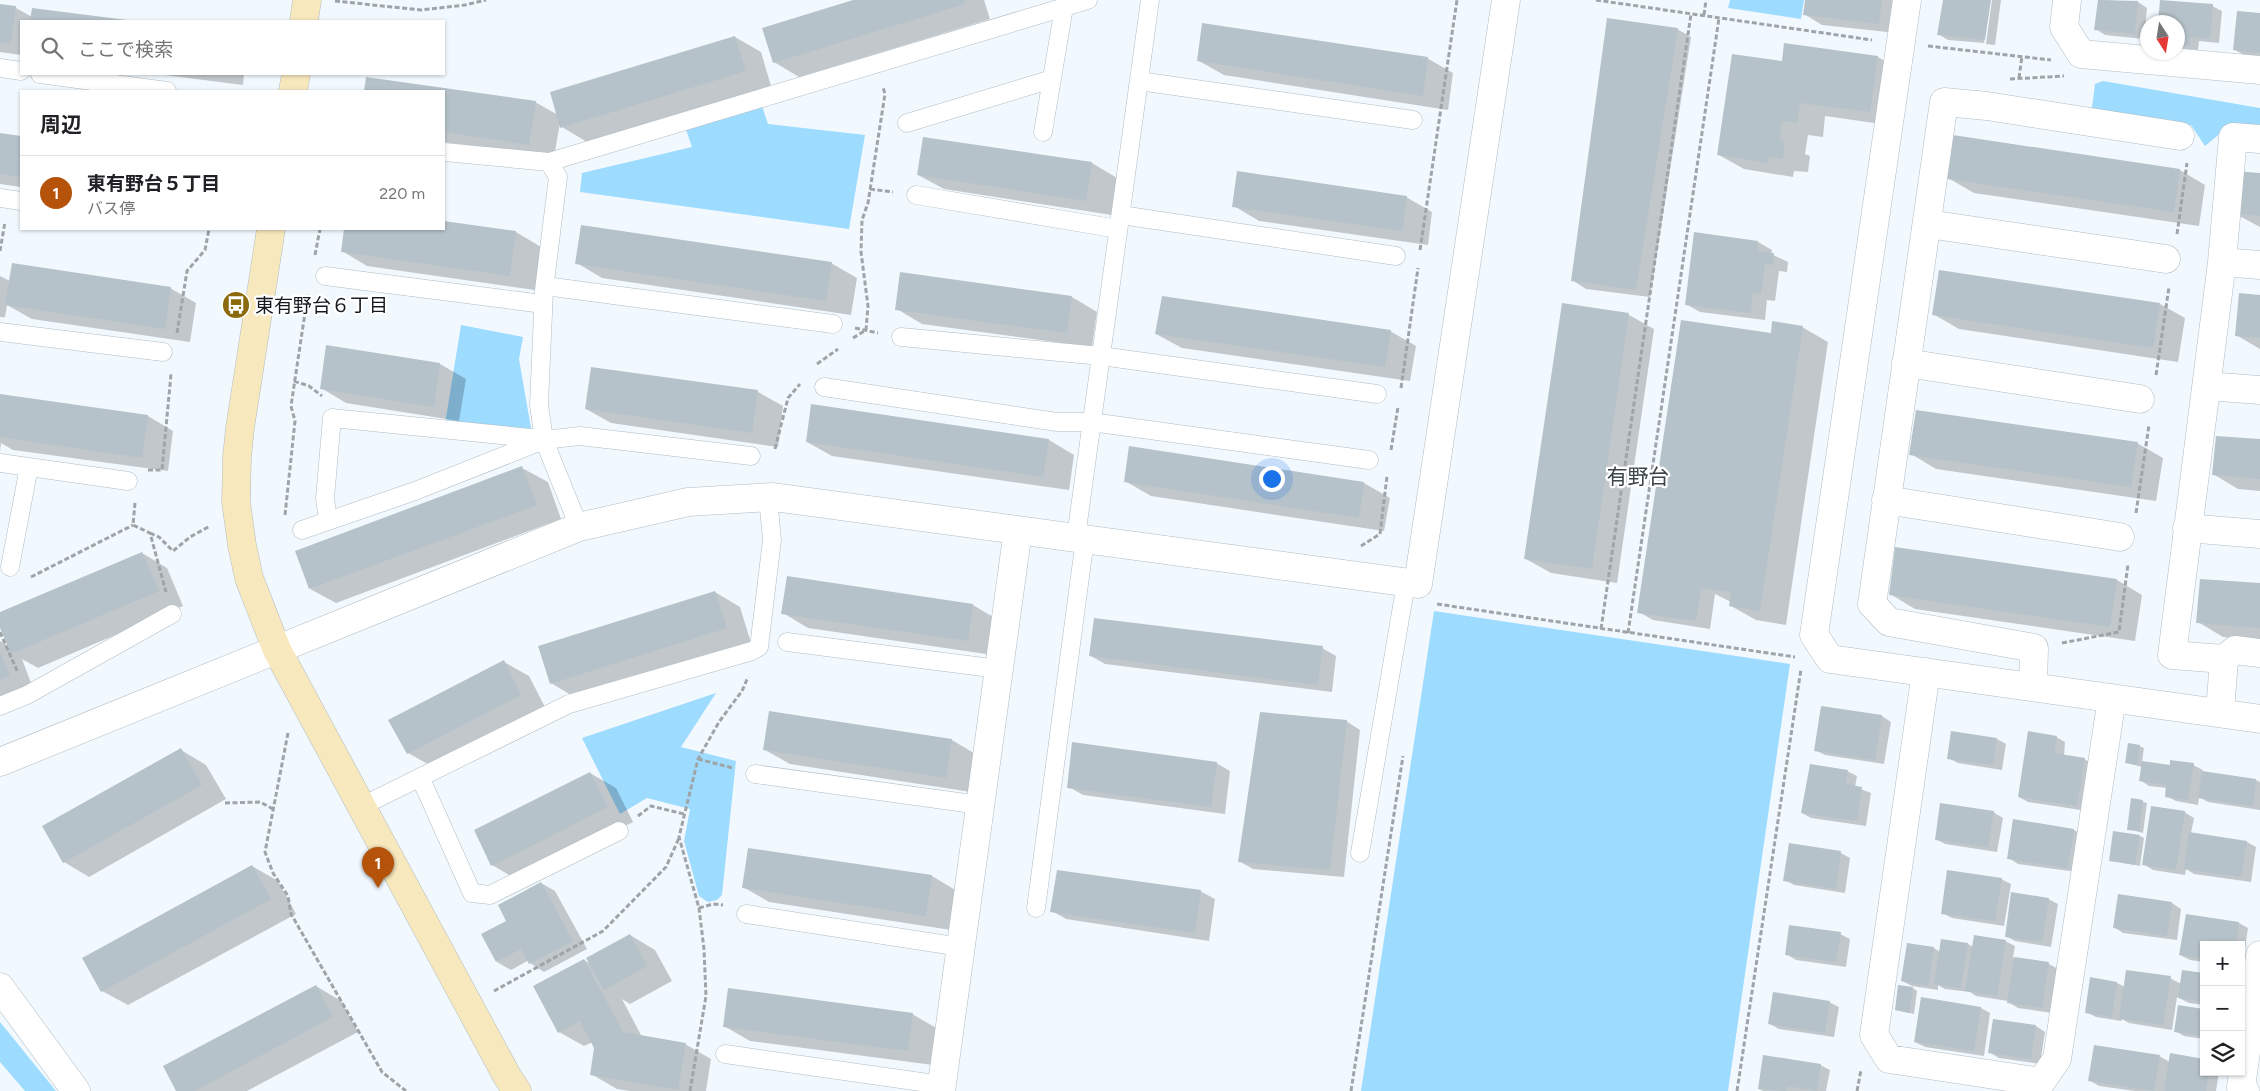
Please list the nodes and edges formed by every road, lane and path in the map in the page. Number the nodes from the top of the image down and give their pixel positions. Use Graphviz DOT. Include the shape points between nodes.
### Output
graph roads {
  1 [pos="307,0"];
  2 [pos="327,0"];
  3 [pos="486,0"];
  4 [pos="1088,0"];
  5 [pos="1150,0"];
  6 [pos="1457,0"];
  7 [pos="1506,0"];
  8 [pos="1596,0"];
  9 [pos="1706,0"];
  10 [pos="1907,0"];
  11 [pos="2067,0"];
  12 [pos="1064,7"];
  13 [pos="1691,14"];
  14 [pos="1704,15"];
  15 [pos="1719,18"];
  16 [pos="304,20"];
  17 [pos="1900,44"];
  18 [pos="2022,56"];
  19 [pos="2054,60"];
  20 [pos="876,62"];
  21 [pos="0,68"];
  22 [pos="2260,70"];
  23 [pos="20,71"];
  24 [pos="47,75"];
  25 [pos="296,75"];
  26 [pos="2019,78"];
  27 [pos="1052,79"];
  28 [pos="1139,81"];
  29 [pos="160,90"];
  30 [pos="293,90"];
  31 [pos="1413,120"];
  32 [pos="907,122"];
  33 [pos="1043,132"];
  34 [pos="2180,136"];
  35 [pos="2260,139"];
  36 [pos="445,152"];
  37 [pos="549,162"];
  38 [pos="916,195"];
  39 [pos="0,198"];
  40 [pos="20,201"];
  41 [pos="1119,222"];
  42 [pos="1928,224"];
  43 [pos="209,230"];
  44 [pos="271,230"];
  45 [pos="320,230"];
  46 [pos="315,256"];
  47 [pos="1396,256"];
  48 [pos="1419,258"];
  49 [pos="2166,259"];
  50 [pos="2222,262"];
  51 [pos="2260,265"];
  52 [pos="1418,268"];
  53 [pos="317,280"];
  54 [pos="545,286"];
  55 [pos="543,304"];
  56 [pos="833,324"];
  57 [pos="866,330"];
  58 [pos="0,332"];
  59 [pos="176,335"];
  60 [pos="901,337"];
  61 [pos="850,340"];
  62 [pos="843,345"];
  63 [pos="1101,356"];
  64 [pos="167,358"];
  65 [pos="1906,364"];
  66 [pos="813,368"];
  67 [pos="800,383"];
  68 [pos="2207,386"];
  69 [pos="824,387"];
  70 [pos="2260,390"];
  71 [pos="1400,393"];
  72 [pos="1377,394"];
  73 [pos="2140,399"];
  74 [pos="1398,403"];
  75 [pos="1091,422"];
  76 [pos="544,440"];
  77 [pos="774,452"];
  78 [pos="1391,452"];
  79 [pos="750,456"];
  80 [pos="1369,460"];
  81 [pos="0,463"];
  82 [pos="29,467"];
  83 [pos="146,470"];
  84 [pos="1388,472"];
  85 [pos="128,481"];
  86 [pos="768,498"];
  87 [pos="135,500"];
  88 [pos="1886,500"];
  89 [pos="285,519"];
  90 [pos="328,521"];
  91 [pos="133,525"];
  92 [pos="210,526"];
  93 [pos="579,526"];
  94 [pos="2187,528"];
  95 [pos="302,530"];
  96 [pos="1018,530"];
  97 [pos="150,533"];
  98 [pos="2260,534"];
  99 [pos="2120,537"];
  100 [pos="1080,538"];
  101 [pos="1358,548"];
  102 [pos="10,567"];
  103 [pos="27,579"];
  104 [pos="1406,583"];
  105 [pos="1431,603"];
  106 [pos="172,614"];
  107 [pos="1600,629"];
  108 [pos="0,632"];
  109 [pos="1628,633"];
  110 [pos="787,642"];
  111 [pos="760,646"];
  112 [pos="277,650"];
  113 [pos="1812,652"];
  114 [pos="2260,652"];
  115 [pos="2224,660"];
  116 [pos="999,668"];
  117 [pos="1926,672"];
  118 [pos="2033,688"];
  119 [pos="27,695"];
  120 [pos="2112,698"];
  121 [pos="0,706"];
  122 [pos="2220,713"];
  123 [pos="2260,719"];
  124 [pos="289,727"];
  125 [pos="1405,748"];
  126 [pos="698,759"];
  127 [pos="0,762"];
  128 [pos="755,774"];
  129 [pos="420,778"];
  130 [pos="225,803"];
  131 [pos="980,805"];
  132 [pos="362,806"];
  133 [pos="273,809"];
  134 [pos="684,814"];
  135 [pos="620,831"];
  136 [pos="679,837"];
  137 [pos="1360,853"];
  138 [pos="1036,908"];
  139 [pos="746,914"];
  140 [pos="961,947"];
  141 [pos="2260,956"];
  142 [pos="0,987"];
  143 [pos="469,1006"];
  144 [pos="726,1054"];
  145 [pos="941,1088"];
  146 [pos="76,1091"];
  147 [pos="406,1091"];
  148 [pos="517,1091"];
  149 [pos="690,1091"];
  150 [pos="1352,1091"];
  151 [pos="1737,1091"];
  152 [pos="2245,1091"];
  1 -- 16 [label="street"];
  2 -- 3 [label="path" via="422,10"];
  4 -- 12 [label="lane"];
  5 -- 28 [label="lane"];
  6 -- 48 [label="path"];
  7 -- 104 [label="street" via="1418,584"];
  8 -- 13 [label="path"];
  9 -- 14 [label="path"];
  10 -- 17 [label="street"];
  11 -- 22 [label="street" via="2064,27 2081,54"];
  12 -- 20 [label="lane"];
  12 -- 27 [label="lane"];
  13 -- 14 [label="path"];
  13 -- 107 [label="path"];
  14 -- 15 [label="path"];
  15 -- 17 [label="path"];
  15 -- 109 [label="path"];
  17 -- 18 [label="path"];
  17 -- 113 [label="street"];
  18 -- 19 [label="path"];
  18 -- 26 [label="path"];
  20 -- 37 [label="lane"];
  20 -- 57 [label="path" via="885,94 868,203 862,220 861,252 868,306"];
  21 -- 23 [label="lane"];
  24 -- 29 [label="lane"];
  25 -- 30 [label="street"];
  27 -- 32 [label="lane"];
  27 -- 33 [label="lane"];
  28 -- 31 [label="lane"];
  28 -- 41 [label="lane"];
  34 -- 42 [label="street" via="1944,102"];
  35 -- 50 [label="street" via="2234,137"];
  36 -- 37 [label="lane"];
  37 -- 54 [label="lane" via="558,177"];
  38 -- 41 [label="lane"];
  39 -- 40 [label="lane"];
  41 -- 47 [label="lane"];
  41 -- 63 [label="lane"];
  42 -- 49 [label="street"];
  42 -- 65 [label="street"];
  43 -- 59 [label="path" via="205,250 187,271"];
  44 -- 112 [label="street" via="240,428 236,502 249,578"];
  45 -- 46 [label="path"];
  50 -- 51 [label="street"];
  50 -- 68 [label="street"];
  52 -- 71 [label="path"];
  53 -- 55 [label="lane"];
  53 -- 89 [label="path" via="290,406 295,421"];
  54 -- 55 [label="lane"];
  54 -- 56 [label="lane"];
  55 -- 76 [label="lane" via="539,405"];
  56 -- 57 [label="path"];
  57 -- 60 [label="path"];
  57 -- 61 [label="path"];
  58 -- 64 [label="lane"];
  60 -- 63 [label="lane"];
  62 -- 66 [label="path"];
  63 -- 72 [label="lane"];
  63 -- 75 [label="lane"];
  64 -- 83 [label="path" via="162,470"];
  65 -- 73 [label="street"];
  65 -- 88 [label="street"];
  67 -- 77 [label="path" via="788,398"];
  68 -- 70 [label="street"];
  68 -- 94 [label="street"];
  69 -- 75 [label="lane" via="1057,422"];
  74 -- 78 [label="path"];
  75 -- 80 [label="lane"];
  75 -- 100 [label="lane"];
  76 -- 79 [label="lane" via="580,436"];
  76 -- 90 [label="lane"];
  76 -- 90 [label="lane" via="332,418 326,498"];
  76 -- 93 [label="lane"];
  81 -- 82 [label="lane"];
  82 -- 85 [label="lane"];
  82 -- 102 [label="lane"];
  84 -- 101 [label="path" via="1380,534"];
  86 -- 93 [label="street" via="688,502"];
  86 -- 96 [label="street"];
  86 -- 111 [label="lane" via="772,540"];
  87 -- 91 [label="path"];
  88 -- 99 [label="street"];
  88 -- 118 [label="street" via="1872,604 1889,622 2034,648"];
  90 -- 95 [label="lane"];
  91 -- 97 [label="path"];
  91 -- 103 [label="path"];
  92 -- 97 [label="path" via="173,551 160,537"];
  93 -- 112 [label="street"];
  94 -- 98 [label="street"];
  94 -- 115 [label="street" via="2172,656"];
  96 -- 100 [label="street"];
  96 -- 116 [label="street"];
  97 -- 106 [label="path"];
  100 -- 104 [label="street"];
  100 -- 138 [label="lane"];
  104 -- 137 [label="lane"];
  105 -- 107 [label="path"];
  106 -- 119 [label="lane"];
  107 -- 109 [label="path"];
  108 -- 119 [label="path"];
  109 -- 113 [label="path"];
  110 -- 116 [label="lane"];
  111 -- 126 [label="path" via="758,658 742,691"];
  111 -- 129 [label="lane" via="569,704"];
  112 -- 127 [label="street"];
  112 -- 132 [label="street"];
  113 -- 117 [label="street" via="1830,659"];
  113 -- 151 [label="path"];
  114 -- 115 [label="street" via="2235,650"];
  115 -- 122 [label="street"];
  116 -- 131 [label="street"];
  117 -- 118 [label="street"];
  117 -- 120 [label="street" via="1874,1035 1889,1059 2041,1082 2057,1059"];
  118 -- 120 [label="street"];
  119 -- 121 [label="lane"];
  120 -- 122 [label="street"];
  122 -- 123 [label="street"];
  124 -- 133 [label="path"];
  125 -- 150 [label="path"];
  126 -- 128 [label="path"];
  126 -- 134 [label="path"];
  128 -- 131 [label="lane"];
  129 -- 132 [label="lane"];
  129 -- 135 [label="lane" via="472,893 490,895"];
  130 -- 133 [label="path" via="260,802"];
  131 -- 140 [label="street"];
  132 -- 143 [label="street"];
  133 -- 147 [label="path" via="265,852 273,874 288,896 291,914 382,1072"];
  134 -- 135 [label="path" via="652,806"];
  134 -- 136 [label="path"];
  136 -- 143 [label="path" via="666,867 603,930"];
  136 -- 149 [label="path" via="699,908 704,949 706,996"];
  139 -- 140 [label="lane"];
  140 -- 145 [label="street"];
  141 -- 152 [label="street" via="2241,1087"];
  142 -- 146 [label="street"];
  143 -- 148 [label="street"];
  144 -- 145 [label="lane"];
}
